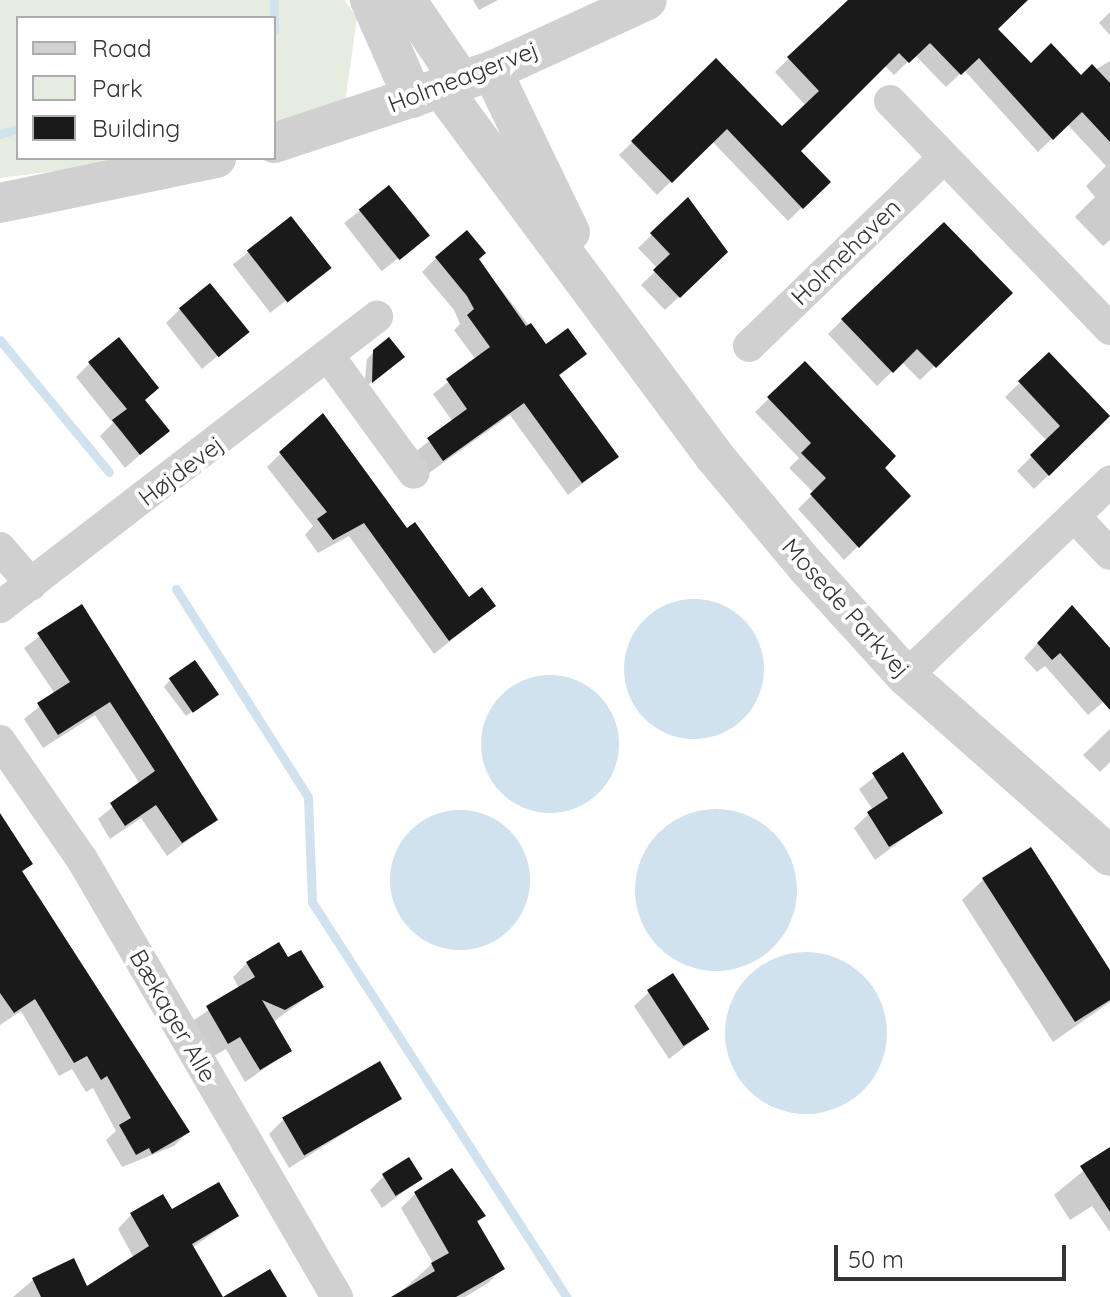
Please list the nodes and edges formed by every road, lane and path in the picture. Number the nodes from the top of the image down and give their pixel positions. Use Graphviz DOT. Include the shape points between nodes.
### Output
graph roads {
  1 [pos="370,0"];
  2 [pos="406,0"];
  3 [pos="647,0"];
  4 [pos="452,85"];
  5 [pos="890,101"];
  6 [pos="276,142"];
  7 [pos="944,158"];
  8 [pos="206,160"];
  9 [pos="0,203"];
  10 [pos="377,317"];
  11 [pos="621,323"];
  12 [pos="1110,329"];
  13 [pos="749,346"];
  14 [pos="330,358"];
  15 [pos="414,473"];
  16 [pos="1110,482"];
  17 [pos="1074,516"];
  18 [pos="0,548"];
  19 [pos="1110,554"];
  20 [pos="31,584"];
  21 [pos="0,607"];
  22 [pos="906,676"];
  23 [pos="0,741"];
  24 [pos="1110,856"];
  25 [pos="337,1297"];
  1 -- 4 [label="street, Mosede Parkvej"];
  2 -- 4 [label="street, Mosede Parkvej"];
  3 -- 4 [label="street, Holmeagervej"];
  4 -- 6 [label="street, Holmeagervej"];
  4 -- 11 [label="street, Mosede Parkvej"];
  4 -- 11 [label="street, Mosede Parkvej" via="528,154"];
  5 -- 7 [label="street"];
  7 -- 12 [label="street"];
  7 -- 13 [label="street, Holmehaven"];
  8 -- 9 [label="street"];
  10 -- 14 [label="street, Højdevej"];
  11 -- 22 [label="street, Mosede Parkvej" via="715,457"];
  14 -- 15 [label="street"];
  14 -- 20 [label="street, Højdevej"];
  16 -- 17 [label="street"];
  17 -- 19 [label="street"];
  17 -- 22 [label="street"];
  18 -- 20 [label="street"];
  20 -- 21 [label="street, Højdevej"];
  22 -- 24 [label="street, Mosede Parkvej"];
  23 -- 25 [label="street, Bækager Alle" via="83,861"];
}
